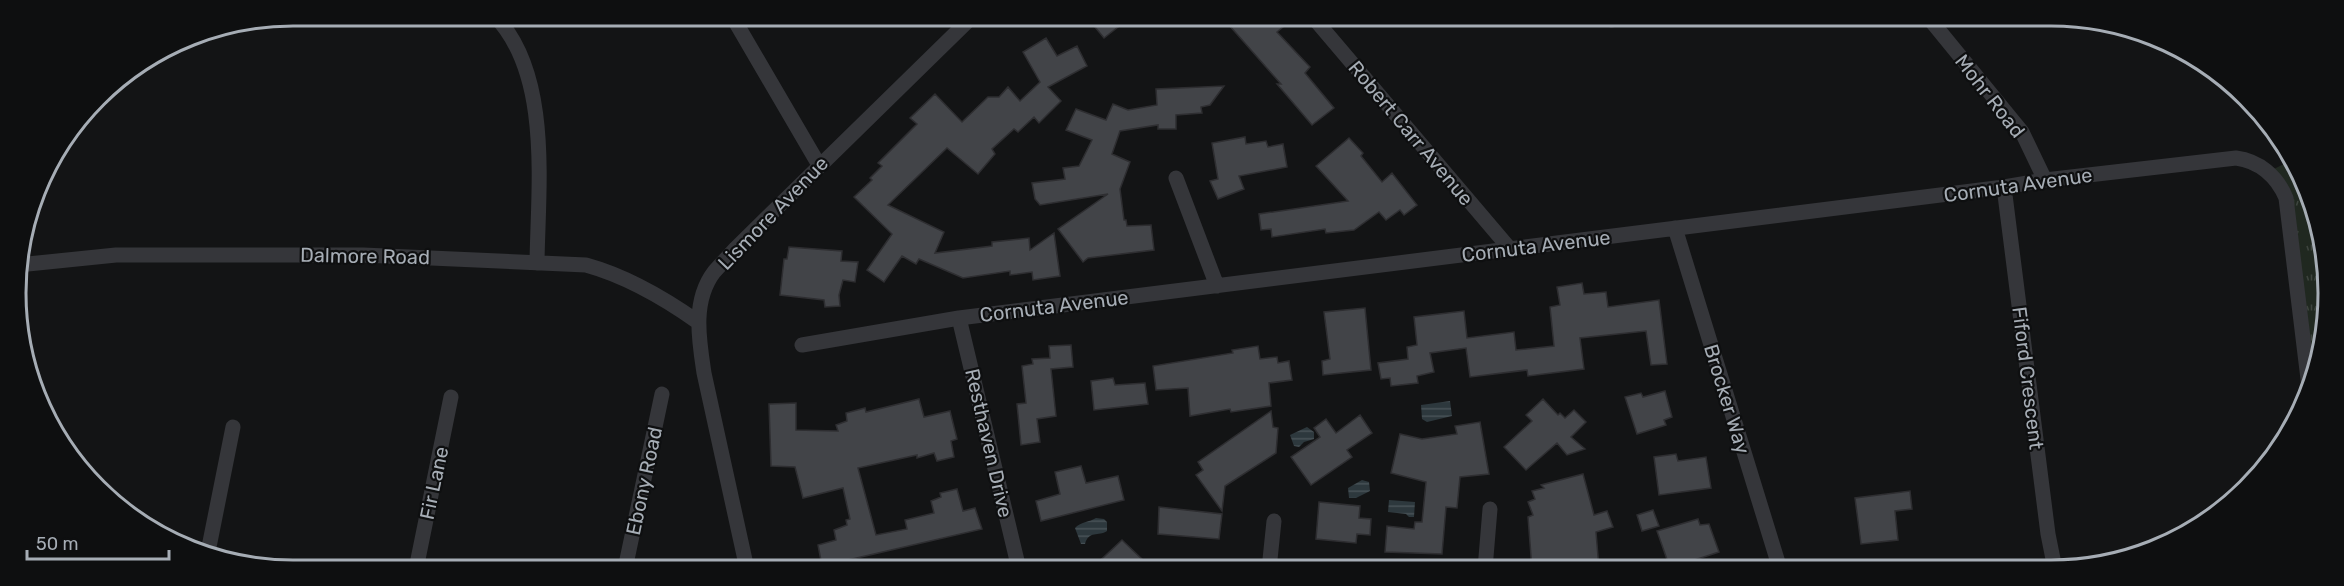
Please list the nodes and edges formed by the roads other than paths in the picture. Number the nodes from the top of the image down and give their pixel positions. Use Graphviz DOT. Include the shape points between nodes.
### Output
graph roads {
  1 [pos="504,26"];
  2 [pos="738,26"];
  3 [pos="963,26"];
  4 [pos="1320,26"];
  5 [pos="1935,26"];
  6 [pos="819,165"];
  7 [pos="1176,178"];
  8 [pos="2046,180"];
  9 [pos="2004,187"];
  10 [pos="1675,228"];
  11 [pos="1510,249"];
  12 [pos="537,262"];
  13 [pos="27,264"];
  14 [pos="1216,286"];
  15 [pos="959,318"];
  16 [pos="698,322"];
  17 [pos="802,345"];
  18 [pos="2307,369"];
  19 [pos="662,394"];
  20 [pos="451,397"];
  21 [pos="233,427"];
  22 [pos="1490,509"];
  23 [pos="1274,521"];
  24 [pos="209,547"];
  25 [pos="418,560"];
  26 [pos="627,560"];
  27 [pos="745,560"];
  28 [pos="1017,560"];
  29 [pos="1270,560"];
  30 [pos="1486,560"];
  31 [pos="1777,560"];
  32 [pos="2053,560"];
  1 -- 12 [label="street" via="530,84 538,127"];
  2 -- 6 [label="street"];
  3 -- 6 [label="street, Lismore Avenue"];
  4 -- 11 [label="street, Robert Carr Avenue"];
  5 -- 8 [label="street, Mohr Road" via="2022,132"];
  6 -- 16 [label="street, Lismore Avenue" via="713,274"];
  7 -- 14 [label="street"];
  8 -- 9 [label="street, Cornuta Avenue"];
  8 -- 18 [label="street, Cornuta Avenue" via="2236,158 2250,160 2268,172 2286,198"];
  9 -- 10 [label="street, Cornuta Avenue"];
  9 -- 32 [label="street, Fiford Crescent"];
  10 -- 11 [label="street, Cornuta Avenue"];
  10 -- 31 [label="street, Brocker Way"];
  11 -- 14 [label="street, Cornuta Avenue"];
  12 -- 13 [label="street, Dalmore Road" via="363,255 116,255"];
  12 -- 16 [label="street, Dalmore Road" via="586,265 608,271"];
  14 -- 15 [label="street, Cornuta Avenue"];
  15 -- 17 [label="street, Cornuta Avenue"];
  15 -- 28 [label="street, Resthaven Drive"];
  16 -- 27 [label="street, Lismore Avenue" via="704,373"];
  19 -- 26 [label="street, Ebony Road"];
  20 -- 25 [label="street, Fir Lane"];
  21 -- 24 [label="street"];
  22 -- 30 [label="street"];
  23 -- 29 [label="street"];
}
